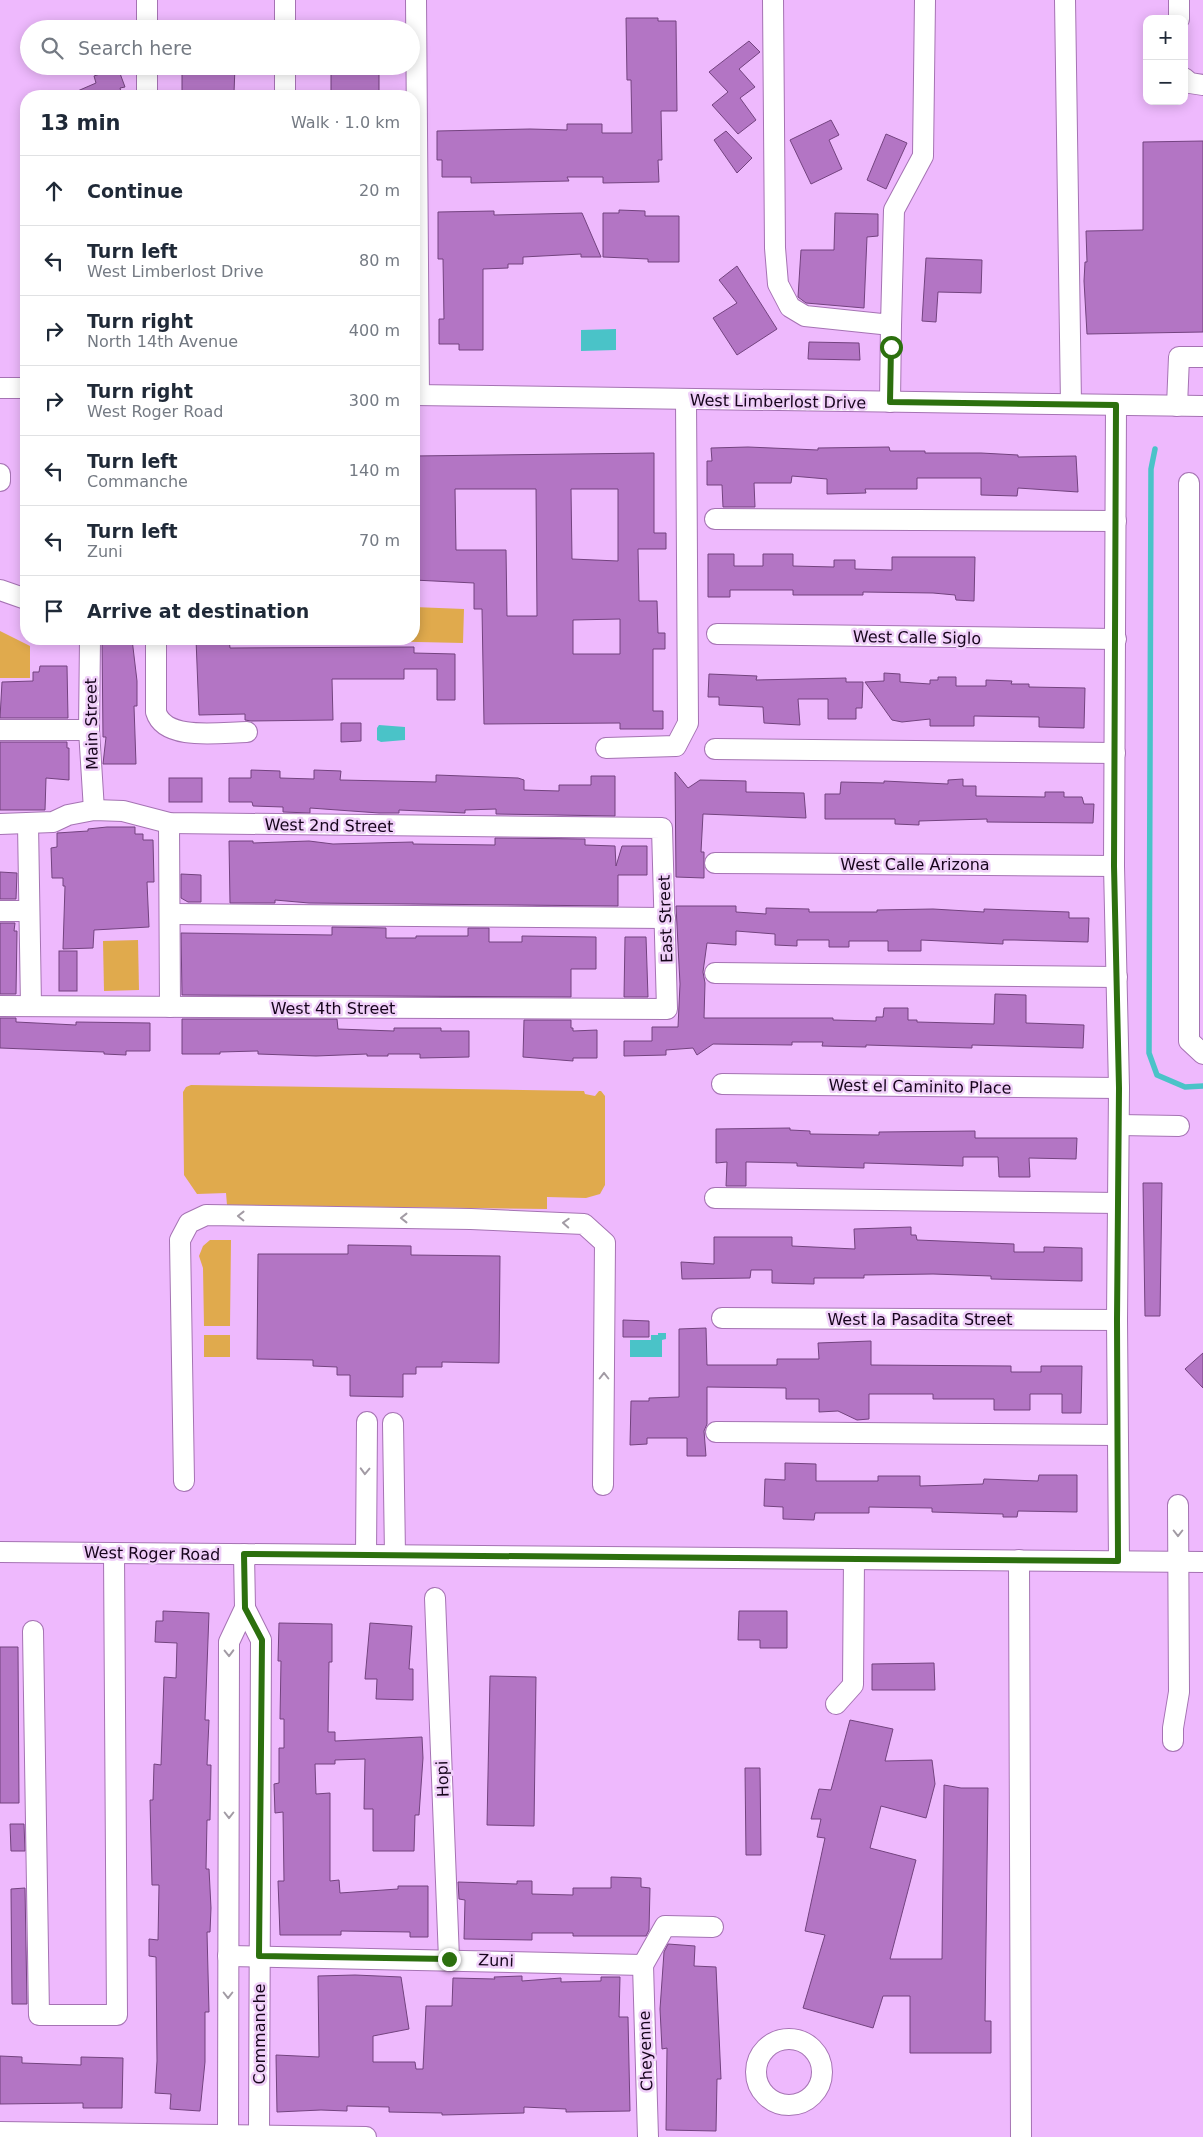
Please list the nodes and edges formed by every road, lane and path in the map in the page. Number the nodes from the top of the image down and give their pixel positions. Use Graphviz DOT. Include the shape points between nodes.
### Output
graph roads {
  1 [pos="147,0"];
  2 [pos="285,0"];
  3 [pos="416,0"];
  4 [pos="773,0"];
  5 [pos="925,0"];
  6 [pos="1065,0"];
  7 [pos="1180,0"];
  8 [pos="1179,15"];
  9 [pos="147,20"];
  10 [pos="285,20"];
  11 [pos="416,20"];
  12 [pos="147,75"];
  13 [pos="285,75"];
  14 [pos="416,75"];
  15 [pos="1188,81"];
  16 [pos="1203,85"];
  17 [pos="147,90"];
  18 [pos="285,90"];
  19 [pos="416,90"];
  20 [pos="891,325"];
  21 [pos="1203,357"];
  22 [pos="0,388"];
  23 [pos="20,388"];
  24 [pos="420,395"];
  25 [pos="686,399"];
  26 [pos="890,402"];
  27 [pos="1071,404"];
  28 [pos="1116,405"];
  29 [pos="1177,406"];
  30 [pos="1203,406"];
  31 [pos="0,474"];
  32 [pos="0,481"];
  33 [pos="1189,483"];
  34 [pos="715,519"];
  35 [pos="1116,522"];
  36 [pos="0,590"];
  37 [pos="20,597"];
  38 [pos="717,634"];
  39 [pos="1116,640"];
  40 [pos="90,645"];
  41 [pos="156,645"];
  42 [pos="0,730"];
  43 [pos="90,730"];
  44 [pos="247,732"];
  45 [pos="606,748"];
  46 [pos="715,748"];
  47 [pos="1115,753"];
  48 [pos="94,810"];
  49 [pos="0,824"];
  50 [pos="28,824"];
  51 [pos="169,824"];
  52 [pos="662,828"];
  53 [pos="715,863"];
  54 [pos="1114,866"];
  55 [pos="0,911"];
  56 [pos="29,911"];
  57 [pos="171,914"];
  58 [pos="665,918"];
  59 [pos="715,973"];
  60 [pos="1117,977"];
  61 [pos="0,1006"];
  62 [pos="31,1006"];
  63 [pos="170,1007"];
  64 [pos="667,1009"];
  65 [pos="1203,1054"];
  66 [pos="722,1084"];
  67 [pos="1119,1088"];
  68 [pos="1118,1125"];
  69 [pos="1179,1126"];
  70 [pos="715,1198"];
  71 [pos="1118,1203"];
  72 [pos="722,1318"];
  73 [pos="1117,1320"];
  74 [pos="367,1422"];
  75 [pos="393,1423"];
  76 [pos="716,1432"];
  77 [pos="1118,1435"];
  78 [pos="184,1481"];
  79 [pos="603,1485"];
  80 [pos="1178,1505"];
  81 [pos="0,1552"];
  82 [pos="114,1553"];
  83 [pos="244,1554"];
  84 [pos="366,1555"];
  85 [pos="395,1555"];
  86 [pos="854,1559"];
  87 [pos="1019,1560"];
  88 [pos="1118,1561"];
  89 [pos="1178,1562"];
  90 [pos="1203,1562"];
  91 [pos="435,1598"];
  92 [pos="245,1608"];
  93 [pos="33,1631"];
  94 [pos="836,1704"];
  95 [pos="1173,1742"];
  96 [pos="713,1927"];
  97 [pos="228,1956"];
  98 [pos="259,1956"];
  99 [pos="449,1959"];
  100 [pos="643,1965"];
  101 [pos="0,2132"];
  102 [pos="89,2135"];
  103 [pos="228,2135"];
  104 [pos="259,2135"];
  105 [pos="366,2137"];
  106 [pos="648,2137"];
  107 [pos="1021,2137"];
  1 -- 9 [label="street"];
  2 -- 10 [label="street"];
  3 -- 11 [label="street"];
  4 -- 20 [label="street" via="778,284 790,307 805,316"];
  5 -- 20 [label="street" via="924,156 894,210"];
  6 -- 27 [label="street"];
  7 -- 8 [label="street"];
  12 -- 17 [label="street"];
  13 -- 18 [label="street"];
  14 -- 19 [label="street"];
  15 -- 16 [label="street"];
  20 -- 26 [label="street"];
  21 -- 29 [label="street" via="1179,357"];
  22 -- 23 [label="street"];
  24 -- 25 [label="street, West Limberlost Drive"];
  25 -- 26 [label="street, West Limberlost Drive"];
  25 -- 45 [label="street" via="688,723 676,746"];
  26 -- 27 [label="street, West Limberlost Drive"];
  27 -- 28 [label="street, West Limberlost Drive"];
  28 -- 29 [label="street, West Limberlost Drive"];
  28 -- 35 [label="street"];
  29 -- 30 [label="street, West Limberlost Drive"];
  31 -- 32 [label="street"];
  33 -- 65 [label="street" via="1189,1041"];
  34 -- 35 [label="street"];
  35 -- 39 [label="street"];
  36 -- 37 [label="street"];
  38 -- 39 [label="street, West Calle Siglo"];
  39 -- 47 [label="street"];
  40 -- 43 [label="street, Main Street"];
  41 -- 44 [label="street" via="158,720 173,731"];
  42 -- 43 [label="street"];
  43 -- 48 [label="street, Main Street"];
  46 -- 47 [label="street"];
  47 -- 54 [label="street"];
  48 -- 50 [label="street, West 2nd Street" via="68,815 53,822"];
  48 -- 51 [label="street, West 2nd Street" via="123,811"];
  49 -- 50 [label="street, West 2nd Street"];
  50 -- 56 [label="street"];
  51 -- 52 [label="street, West 2nd Street"];
  51 -- 57 [label="street"];
  52 -- 58 [label="street, East Street"];
  53 -- 54 [label="street, West Calle Arizona"];
  54 -- 60 [label="street"];
  55 -- 56 [label="street"];
  56 -- 62 [label="street"];
  57 -- 58 [label="street"];
  57 -- 63 [label="street"];
  58 -- 64 [label="street, East Street"];
  59 -- 60 [label="street"];
  60 -- 67 [label="street"];
  61 -- 62 [label="street, West 4th Street"];
  62 -- 63 [label="street, West 4th Street"];
  63 -- 64 [label="street, West 4th Street"];
  66 -- 67 [label="street, West el Caminito Place"];
  67 -- 68 [label="street"];
  68 -- 69 [label="street"];
  68 -- 71 [label="street"];
  70 -- 71 [label="street"];
  71 -- 73 [label="street"];
  72 -- 73 [label="street, West la Pasadita Street"];
  73 -- 77 [label="street"];
  74 -- 84 [label="street, one-way"];
  75 -- 85 [label="street"];
  76 -- 77 [label="street"];
  77 -- 88 [label="street"];
  79 -- 78 [label="street, one-way" via="605,1243 584,1224 471,1218 206,1215 189,1223 180,1240"];
  80 -- 89 [label="street, one-way"];
  81 -- 82 [label="street, West Roger Road"];
  82 -- 83 [label="street, West Roger Road"];
  82 -- 93 [label="street" via="117,2015 39,2015"];
  83 -- 84 [label="street, West Roger Road"];
  83 -- 92 [label="street, Commanche"];
  84 -- 85 [label="street, West Roger Road"];
  85 -- 86 [label="street, West Roger Road"];
  86 -- 87 [label="street, West Roger Road"];
  86 -- 94 [label="street" via="853,1685"];
  87 -- 88 [label="street, West Roger Road"];
  87 -- 107 [label="street"];
  88 -- 89 [label="street, West Roger Road"];
  89 -- 90 [label="street, West Roger Road"];
  89 -- 95 [label="street" via="1179,1692"];
  91 -- 99 [label="street, Hopi"];
  92 -- 97 [label="street, Commanche, one-way" via="229,1642"];
  92 -- 98 [label="street, Commanche" via="262,1640"];
  96 -- 100 [label="street" via="665,1926"];
  97 -- 98 [label="street, Zuni"];
  97 -- 103 [label="street, Commanche, one-way"];
  98 -- 99 [label="street, Zuni"];
  98 -- 104 [label="street, Commanche"];
  99 -- 100 [label="street, Zuni"];
  100 -- 106 [label="street, Cheyenne"];
  101 -- 102 [label="street"];
  102 -- 103 [label="street"];
  103 -- 104 [label="street"];
  104 -- 105 [label="street"];
}
